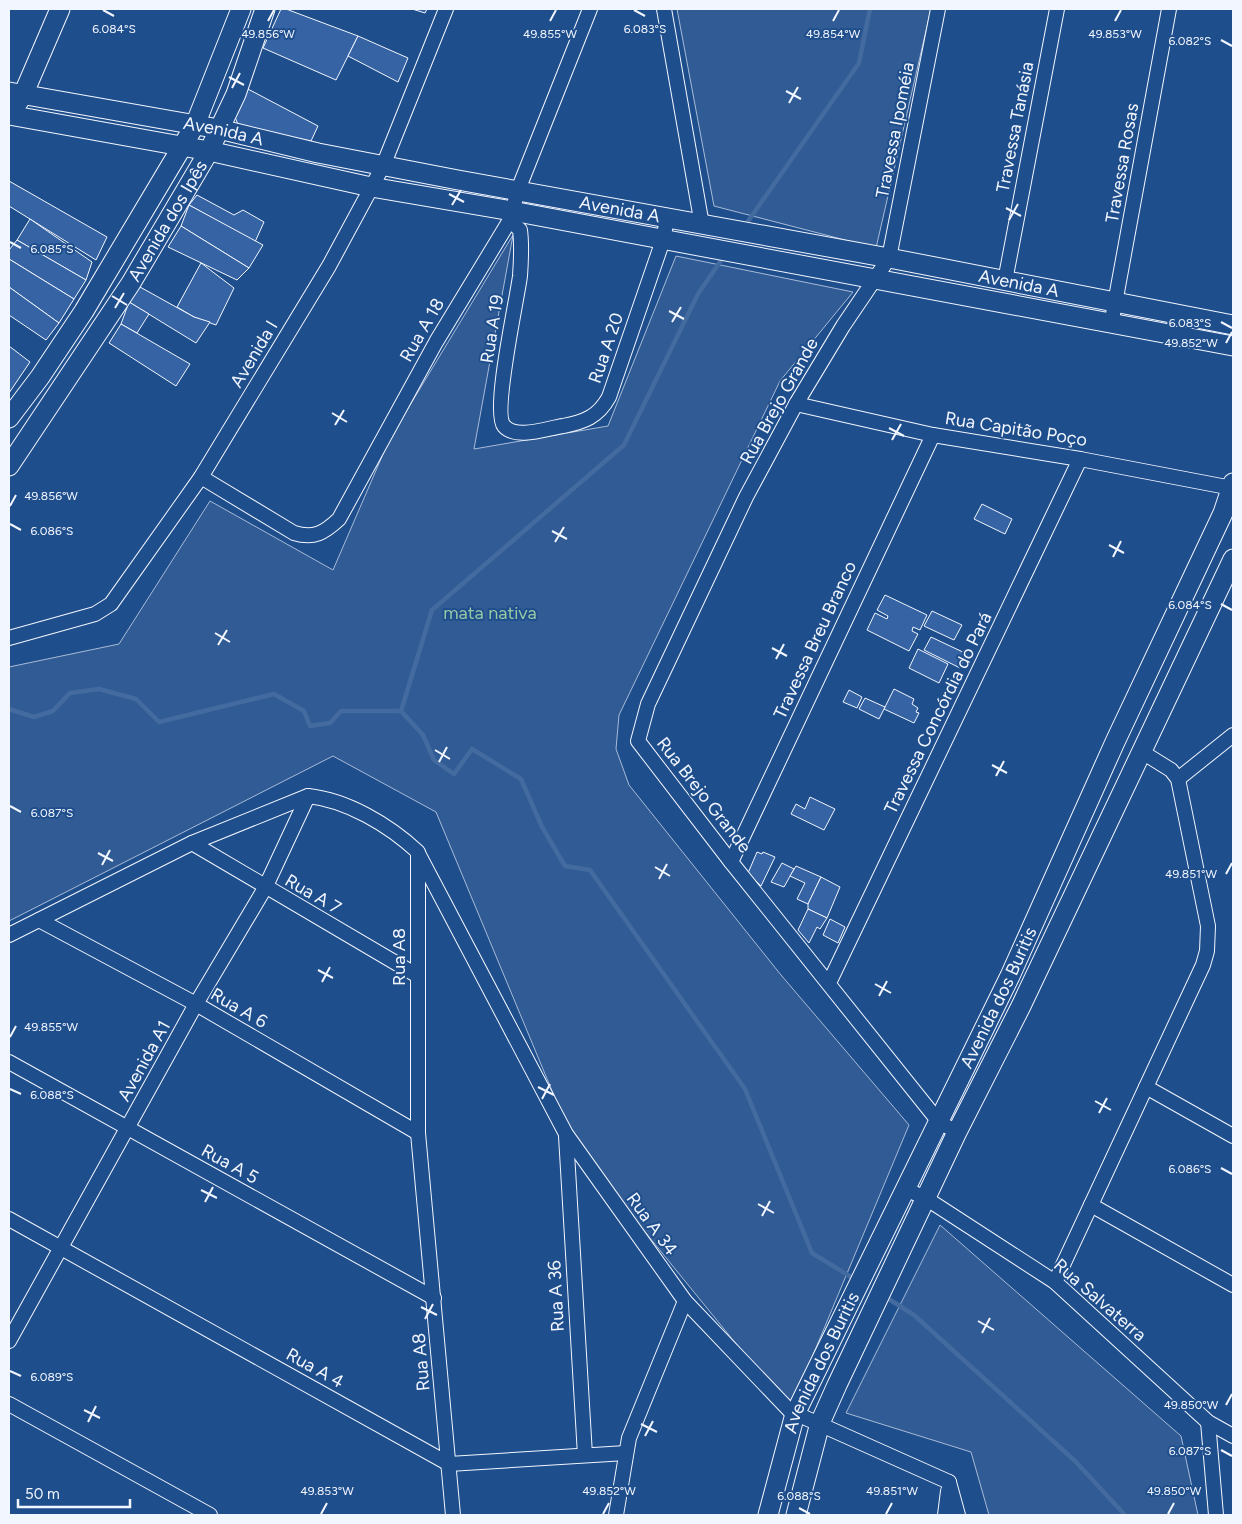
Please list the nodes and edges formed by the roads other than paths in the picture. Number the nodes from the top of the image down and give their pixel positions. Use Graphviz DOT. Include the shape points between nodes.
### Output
graph roads {
  1 [pos="60,9"];
  2 [pos="241,9"];
  3 [pos="265,9"];
  4 [pos="446,9"];
  5 [pos="590,9"];
  6 [pos="664,9"];
  7 [pos="938,9"];
  8 [pos="1056,9"];
  9 [pos="1169,9"];
  10 [pos="16,93"];
  11 [pos="9,115"];
  12 [pos="194,125"];
  13 [pos="219,129"];
  14 [pos="182,146"];
  15 [pos="209,151"];
  16 [pos="383,166"];
  17 [pos="371,187"];
  18 [pos="518,190"];
  19 [pos="511,216"];
  20 [pos="667,219"];
  21 [pos="702,226"];
  22 [pos="663,240"];
  23 [pos="889,258"];
  24 [pos="875,279"];
  25 [pos="1006,281"];
  26 [pos="1115,303"];
  27 [pos="1111,325"];
  28 [pos="1233,325"];
  29 [pos="1233,346"];
  30 [pos="796,404"];
  31 [pos="9,418"];
  32 [pos="524,432"];
  33 [pos="933,435"];
  34 [pos="1080,459"];
  35 [pos="9,466"];
  36 [pos="201,477"];
  37 [pos="1232,485"];
  38 [pos="1233,559"];
  39 [pos="9,638"];
  40 [pos="1233,735"];
  41 [pos="1142,752"];
  42 [pos="1178,779"];
  43 [pos="308,796"];
  44 [pos="192,843"];
  45 [pos="418,852"];
  46 [pos="731,862"];
  47 [pos="265,888"];
  48 [pos="39,920"];
  49 [pos="9,935"];
  50 [pos="418,976"];
  51 [pos="829,983"];
  52 [pos="196,1004"];
  53 [pos="9,1062"];
  54 [pos="1146,1087"];
  55 [pos="939,1122"];
  56 [pos="127,1129"];
  57 [pos="957,1132"];
  58 [pos="418,1133"];
  59 [pos="566,1134"];
  60 [pos="1233,1136"];
  61 [pos="906,1189"];
  62 [pos="927,1199"];
  63 [pos="1091,1205"];
  64 [pos="9,1219"];
  65 [pos="62,1248"];
  66 [pos="1055,1282"];
  67 [pos="1233,1285"];
  68 [pos="434,1298"];
  69 [pos="685,1301"];
  70 [pos="9,1342"];
  71 [pos="9,1404"];
  72 [pos="796,1414"];
  73 [pos="1208,1422"];
  74 [pos="820,1423"];
  75 [pos="1233,1436"];
  76 [pos="626,1453"];
  77 [pos="585,1455"];
  78 [pos="449,1464"];
  79 [pos="949,1482"];
  80 [pos="210,1515"];
  81 [pos="453,1515"];
  82 [pos="616,1515"];
  83 [pos="768,1515"];
  84 [pos="796,1515"];
  85 [pos="945,1515"];
  86 [pos="958,1515"];
  87 [pos="1216,1515"];
  1 -- 10 [label="main road"];
  2 -- 12 [label="main road, Avenida dos Ipês"];
  3 -- 13 [label="main road, Avenida dos Ipês" via="236,94"];
  4 -- 16 [label="street, Avenida I"];
  5 -- 18 [label="street, Rua A 18"];
  6 -- 21 [label="street"];
  7 -- 23 [label="street, Travessa Ipoméia"];
  8 -- 25 [label="street, Travessa Tanásia"];
  9 -- 26 [label="street, Travessa Rosas"];
  10 -- 11 [label="main road"];
  10 -- 12 [label="main road, Avenida A"];
  11 -- 14 [label="main road, Avenida A"];
  12 -- 13 [label="main road, Avenida A"];
  12 -- 14 [label="main road, Avenida dos Ipês"];
  13 -- 15 [label="main road, Avenida dos Ipês"];
  13 -- 16 [label="main road, Avenida A"];
  14 -- 15 [label="main road, Avenida A"];
  14 -- 31 [label="main road, Avenida dos Ipês" via="84,311"];
  15 -- 17 [label="main road, Avenida A"];
  15 -- 35 [label="main road, Avenida dos Ipês" via="131,283"];
  16 -- 17 [label="street, Avenida I"];
  16 -- 18 [label="main road, Avenida A"];
  17 -- 19 [label="main road, Avenida A"];
  17 -- 36 [label="street, Avenida I" via="329,266"];
  18 -- 19 [label="street, Rua A 18"];
  18 -- 20 [label="main road, Avenida A"];
  19 -- 22 [label="main road, Avenida A"];
  19 -- 32 [label="street, Rua A 19" via="520,230 520,274 500,416 504,427"];
  19 -- 36 [label="street, Rua A 18" via="436,342 338,519 326,531 306,536 294,533"];
  20 -- 21 [label="main road, Avenida A"];
  20 -- 22 [label="street, Rua A 20"];
  21 -- 23 [label="main road, Avenida A"];
  22 -- 24 [label="main road, Avenida A"];
  22 -- 32 [label="street, Rua A 20" via="603,408 584,422"];
  23 -- 24 [label="street, Rua Brejo Grande"];
  23 -- 25 [label="main road, Avenida A"];
  24 -- 27 [label="main road, Avenida A"];
  24 -- 30 [label="street, Rua Brejo Grande"];
  25 -- 26 [label="main road, Avenida A"];
  26 -- 27 [label="street, Travessa Rosas"];
  26 -- 28 [label="main road, Avenida A"];
  27 -- 29 [label="main road, Avenida A"];
  30 -- 33 [label="street, Rua Capitão Poço"];
  30 -- 46 [label="street, Rua Brejo Grande" via="746,498 648,704 638,741"];
  33 -- 34 [label="street, Rua Capitão Poço"];
  33 -- 46 [label="street, Travessa Breu Branco"];
  34 -- 37 [label="street, Rua Capitão Poço"];
  34 -- 51 [label="street, Travessa Concórdia do Pará"];
  36 -- 39 [label="street, Avenida I" via="111,604 95,614"];
  37 -- 55 [label="main road, Avenida dos Buritis" via="1223,513 1010,976"];
  38 -- 41 [label="main road, Avenida dos Buritis"];
  40 -- 42 [label="street"];
  41 -- 42 [label="street" via="1171,770"];
  41 -- 57 [label="main road, Avenida dos Buritis" via="1022,1006"];
  42 -- 54 [label="street" via="1208,926 1207,951"];
  43 -- 44 [label="street"];
  43 -- 45 [label="street" via="344,805 404,839"];
  43 -- 47 [label="street, Avenida A1"];
  44 -- 47 [label="street, Rua A 7"];
  44 -- 48 [label="street"];
  45 -- 50 [label="street, Rua A8"];
  45 -- 59 [label="street, Rua A 34"];
  46 -- 51 [label="street, Rua Brejo Grande"];
  47 -- 50 [label="street, Rua A 7"];
  47 -- 52 [label="street, Avenida A1"];
  48 -- 49 [label="street"];
  48 -- 52 [label="street, Rua A 6"];
  50 -- 58 [label="street, Rua A8"];
  51 -- 55 [label="street, Rua Brejo Grande"];
  52 -- 56 [label="street, Avenida A1"];
  52 -- 58 [label="street, Rua A 6"];
  53 -- 56 [label="street, Rua A 5"];
  54 -- 60 [label="street"];
  54 -- 63 [label="street"];
  55 -- 57 [label="street, Rua Brejo Grande"];
  55 -- 61 [label="main road, Avenida dos Buritis"];
  56 -- 65 [label="street, Avenida A1"];
  56 -- 68 [label="street, Rua A 5"];
  57 -- 62 [label="main road, Avenida dos Buritis"];
  58 -- 68 [label="street, Rua A8"];
  59 -- 69 [label="street, Rua A 34"];
  59 -- 77 [label="street, Rua A 36"];
  61 -- 62 [label="street, Rua Salvaterra"];
  61 -- 72 [label="main road, Avenida dos Buritis"];
  62 -- 66 [label="street, Rua Salvaterra"];
  62 -- 74 [label="main road, Avenida dos Buritis"];
  63 -- 66 [label="street"];
  63 -- 67 [label="street"];
  64 -- 65 [label="street, Rua A 4"];
  65 -- 70 [label="street, Avenida A1"];
  65 -- 78 [label="street, Rua A 4"];
  66 -- 73 [label="street, Rua Salvaterra"];
  68 -- 78 [label="street, Rua A8"];
  69 -- 72 [label="street, Rua A 34"];
  69 -- 76 [label="street" via="629,1438"];
  71 -- 80 [label="street"];
  72 -- 74 [label="street, Rua A 34"];
  72 -- 83 [label="main road, Avenida dos Buritis"];
  73 -- 75 [label="street, Rua Salvaterra"];
  73 -- 87 [label="street"];
  74 -- 79 [label="street, Rua A 34"];
  74 -- 84 [label="main road, Avenida dos Buritis"];
  76 -- 77 [label="street"];
  76 -- 82 [label="street"];
  77 -- 78 [label="street"];
  78 -- 81 [label="street, Rua A8"];
  79 -- 85 [label="street"];
  79 -- 86 [label="street"];
}
